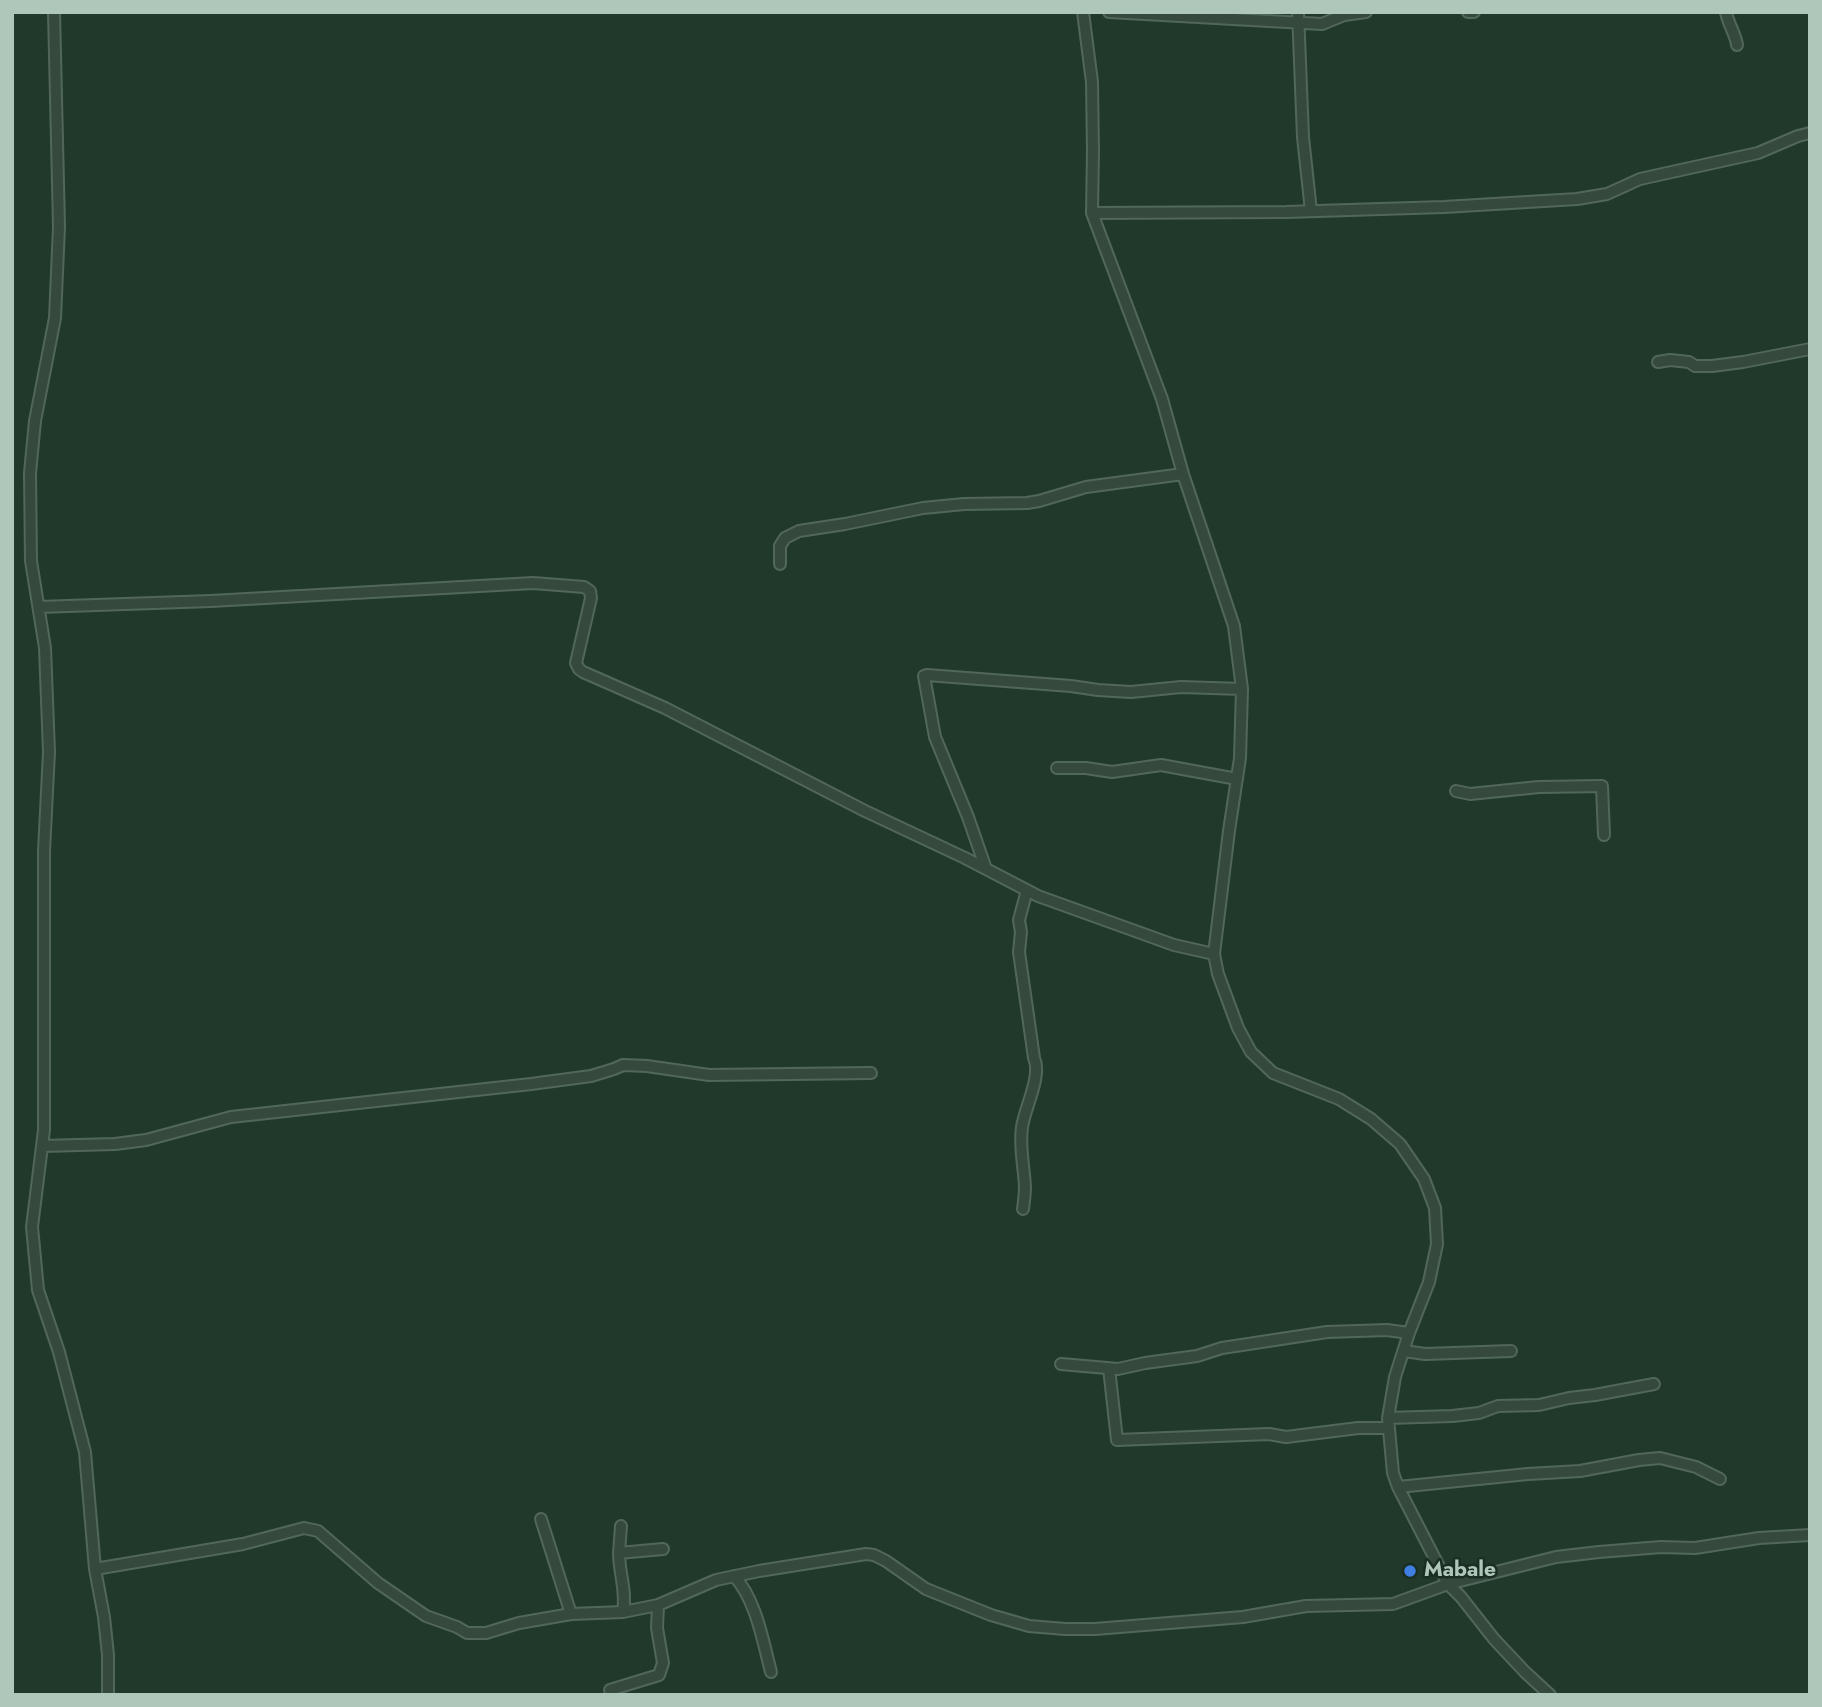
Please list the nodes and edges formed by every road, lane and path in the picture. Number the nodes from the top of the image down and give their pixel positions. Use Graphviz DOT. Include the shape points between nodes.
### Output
graph roads {
  1 [pos="54,12"];
  2 [pos="1083,12"];
  3 [pos="1109,12"];
  4 [pos="1366,12"];
  5 [pos="1468,12"];
  6 [pos="1474,12"];
  7 [pos="1726,12"];
  8 [pos="1298,17"];
  9 [pos="1737,45"];
  10 [pos="1810,133"];
  11 [pos="1311,211"];
  12 [pos="1091,213"];
  13 [pos="1810,349"];
  14 [pos="1658,362"];
  15 [pos="1183,474"];
  16 [pos="779,564"];
  17 [pos="39,607"];
  18 [pos="1242,689"];
  19 [pos="1057,768"];
  20 [pos="1237,779"];
  21 [pos="1456,791"];
  22 [pos="1604,835"];
  23 [pos="986,869"];
  24 [pos="1027,890"];
  25 [pos="1214,954"];
  26 [pos="871,1073"];
  27 [pos="42,1146"];
  28 [pos="1023,1209"];
  29 [pos="1409,1333"];
  30 [pos="1404,1351"];
  31 [pos="1511,1351"];
  32 [pos="1061,1364"];
  33 [pos="1110,1368"];
  34 [pos="1654,1384"];
  35 [pos="1388,1423"];
  36 [pos="1720,1479"];
  37 [pos="1398,1487"];
  38 [pos="541,1519"];
  39 [pos="621,1525"];
  40 [pos="1810,1535"];
  41 [pos="663,1549"];
  42 [pos="619,1553"];
  43 [pos="95,1569"];
  44 [pos="734,1576"];
  45 [pos="1448,1584"];
  46 [pos="658,1605"];
  47 [pos="623,1612"];
  48 [pos="571,1614"];
  49 [pos="771,1672"];
  50 [pos="610,1690"];
  51 [pos="108,1695"];
  52 [pos="1550,1695"];
  1 -- 17 [label="street" via="59,227 55,318 30,473 31,561"];
  2 -- 12 [label="street" via="1091,82"];
  3 -- 8 [label="street"];
  4 -- 8 [label="street" via="1322,24"];
  5 -- 6 [label="street"];
  7 -- 9 [label="street"];
  8 -- 11 [label="street"];
  10 -- 11 [label="street" via="1758,153 1640,179 1607,194 1577,199"];
  11 -- 12 [label="street"];
  12 -- 15 [label="street" via="1163,400"];
  13 -- 14 [label="street" via="1712,366"];
  15 -- 16 [label="street" via="1086,487 1027,503 923,508 799,531 780,546"];
  15 -- 18 [label="street" via="1234,626"];
  17 -- 23 [label="street" via="533,583 584,587 591,598 576,663 579,669"];
  17 -- 27 [label="street" via="49,752"];
  18 -- 20 [label="street"];
  18 -- 23 [label="street" via="1120,691 924,676 935,737"];
  19 -- 20 [label="street" via="1112,772 1161,765"];
  20 -- 25 [label="street"];
  21 -- 22 [label="street" via="1602,786"];
  23 -- 24 [label="street"];
  24 -- 25 [label="street" via="1174,945"];
  24 -- 28 [label="street" via="1019,920 1019,952 1037,1063 1022,1125"];
  25 -- 29 [label="street" via="1226,998 1251,1052 1273,1073 1339,1099 1371,1119 1400,1144 1424,1179 1435,1208 1437,1244 1429,1282"];
  26 -- 27 [label="street" via="709,1075 624,1065 590,1076 531,1084 231,1117 146,1140"];
  27 -- 43 [label="street" via="32,1227 38,1290 85,1452"];
  29 -- 30 [label="street"];
  29 -- 33 [label="street" via="1318,1333"];
  30 -- 31 [label="street"];
  30 -- 35 [label="street"];
  32 -- 33 [label="street"];
  33 -- 35 [label="street" via="1117,1440 1286,1437"];
  34 -- 35 [label="street" via="1539,1405 1498,1406 1479,1413"];
  35 -- 37 [label="street"];
  36 -- 37 [label="street" via="1660,1458 1580,1471"];
  37 -- 45 [label="street"];
  38 -- 48 [label="street"];
  39 -- 42 [label="street"];
  40 -- 45 [label="street" via="1556,1557"];
  41 -- 42 [label="street"];
  42 -- 47 [label="street" via="626,1598"];
  43 -- 48 [label="street" via="243,1544 304,1528 318,1531 378,1583 426,1616 467,1633"];
  43 -- 51 [label="street" via="108,1655"];
  44 -- 45 [label="street" via="874,1555 926,1589 991,1615 1029,1626 1065,1629 1174,1624 1306,1606 1394,1604"];
  44 -- 46 [label="street"];
  44 -- 49 [label="street" via="748,1597"];
  45 -- 52 [label="street"];
  46 -- 47 [label="street"];
  46 -- 50 [label="street" via="663,1663 659,1675"];
  47 -- 48 [label="street"];
}
